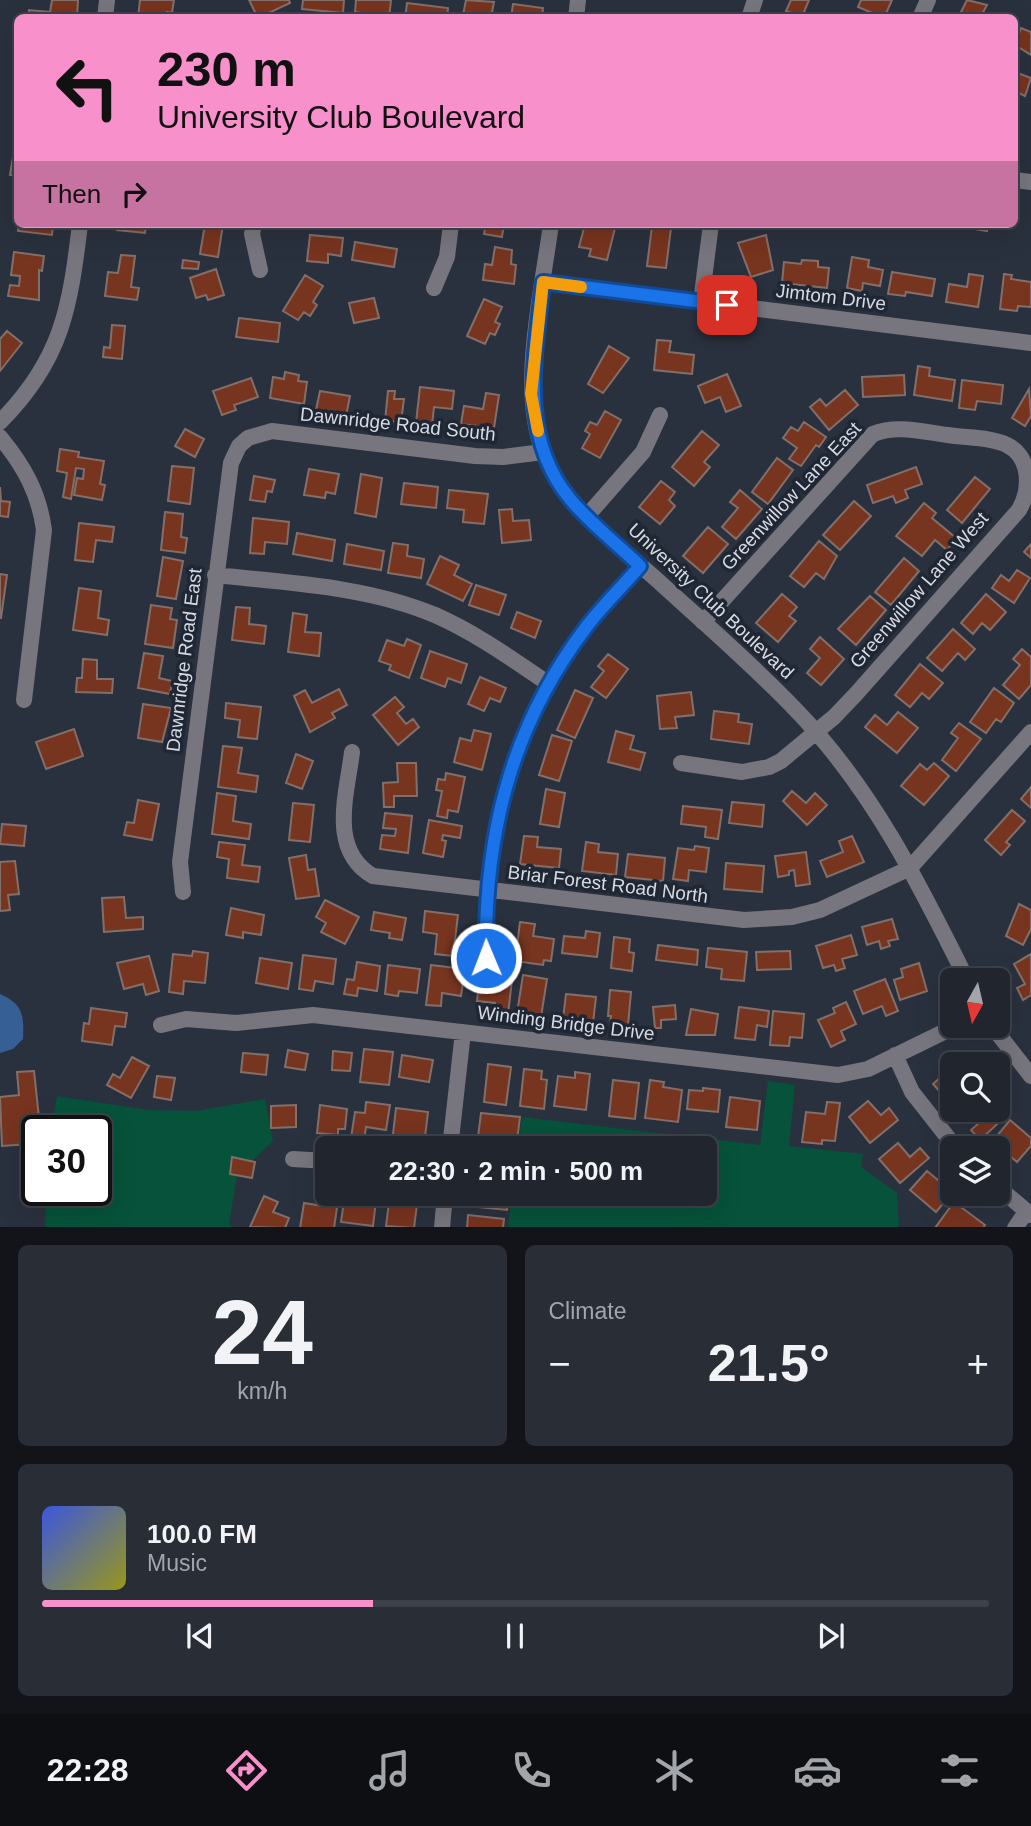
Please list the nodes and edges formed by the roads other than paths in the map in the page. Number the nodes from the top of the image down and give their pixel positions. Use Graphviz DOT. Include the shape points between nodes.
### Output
graph roads {
  1 [pos="79,228"];
  2 [pos="253,228"];
  3 [pos="451,228"];
  4 [pos="550,228"];
  5 [pos="710,228"];
  6 [pos="260,270"];
  7 [pos="543,282"];
  8 [pos="434,288"];
  9 [pos="701,302"];
  10 [pos="1031,343"];
  11 [pos="660,415"];
  12 [pos="0,422"];
  13 [pos="883,430"];
  14 [pos="0,437"];
  15 [pos="248,438"];
  16 [pos="543,452"];
  17 [pos="587,516"];
  18 [pos="640,566"];
  19 [pos="215,575"];
  20 [pos="703,622"];
  21 [pos="549,684"];
  22 [pos="24,700"];
  23 [pos="817,732"];
  24 [pos="1031,732"];
  25 [pos="352,752"];
  26 [pos="681,763"];
  27 [pos="910,868"];
  28 [pos="486,891"];
  29 [pos="183,892"];
  30 [pos="486,958"];
  31 [pos="961,968"];
  32 [pos="161,1026"];
  33 [pos="463,1032"];
  34 [pos="940,1034"];
  35 [pos="1001,1038"];
  36 [pos="895,1055"];
  37 [pos="1031,1076"];
  38 [pos="451,1136"];
  39 [pos="947,1136"];
  40 [pos="293,1159"];
  41 [pos="315,1160"];
  42 [pos="1010,1197"];
  43 [pos="444,1206"];
  44 [pos="1029,1213"];
  45 [pos="442,1227"];
  46 [pos="1015,1227"];
  1 -- 12 [label="street" via="64,325 41,371"];
  2 -- 6 [label="street"];
  3 -- 8 [label="street" via="447,257"];
  4 -- 7 [label="street, University Club Boulevard"];
  5 -- 9 [label="street"];
  7 -- 9 [label="street, Jimtom Drive"];
  7 -- 16 [label="street, University Club Boulevard" via="531,394"];
  9 -- 10 [label="street, Jimtom Drive"];
  11 -- 17 [label="street" via="643,452"];
  13 -- 20 [label="street, Greenwillow Lane East" via="873,434 835,474"];
  13 -- 23 [label="street, Greenwillow Lane West" via="1004,443 1021,455 1029,484 1018,510"];
  14 -- 22 [label="street" via="31,482 44,530"];
  15 -- 16 [label="street, Dawnridge Road South" via="272,431 475,456"];
  15 -- 19 [label="street, Dawnridge Road East" via="231,463"];
  16 -- 17 [label="street, University Club Boulevard" via="569,498"];
  17 -- 18 [label="street, University Club Boulevard"];
  18 -- 20 [label="street, University Club Boulevard"];
  18 -- 21 [label="street" via="587,626"];
  19 -- 21 [label="street" via="335,588 399,603 466,630"];
  19 -- 29 [label="street, Dawnridge Road East" via="180,862"];
  20 -- 23 [label="street, University Club Boulevard"];
  21 -- 28 [label="street" via="504,792"];
  23 -- 26 [label="street, Greenwillow Lane West" via="781,761 756,771"];
  23 -- 27 [label="street, University Club Boulevard" via="868,798"];
  24 -- 27 [label="street"];
  25 -- 28 [label="street, Briar Forest Road North" via="344,839 351,857 364,871"];
  27 -- 28 [label="street, Briar Forest Road North" via="820,910 765,919"];
  27 -- 31 [label="street, University Club Boulevard"];
  28 -- 30 [label="street"];
  32 -- 33 [label="street, Winding Bridge Drive" via="186,1019 236,1023 313,1015"];
  33 -- 36 [label="street, Winding Bridge Drive" via="824,1075 868,1069"];
  33 -- 38 [label="street"];
  34 -- 36 [label="street, Winding Bridge Drive"];
  35 -- 37 [label="street"];
  36 -- 39 [label="street" via="912,1091"];
  40 -- 41 [label="street"];
  42 -- 44 [label="street"];
  43 -- 45 [label="street"];
  44 -- 46 [label="street"];
}
